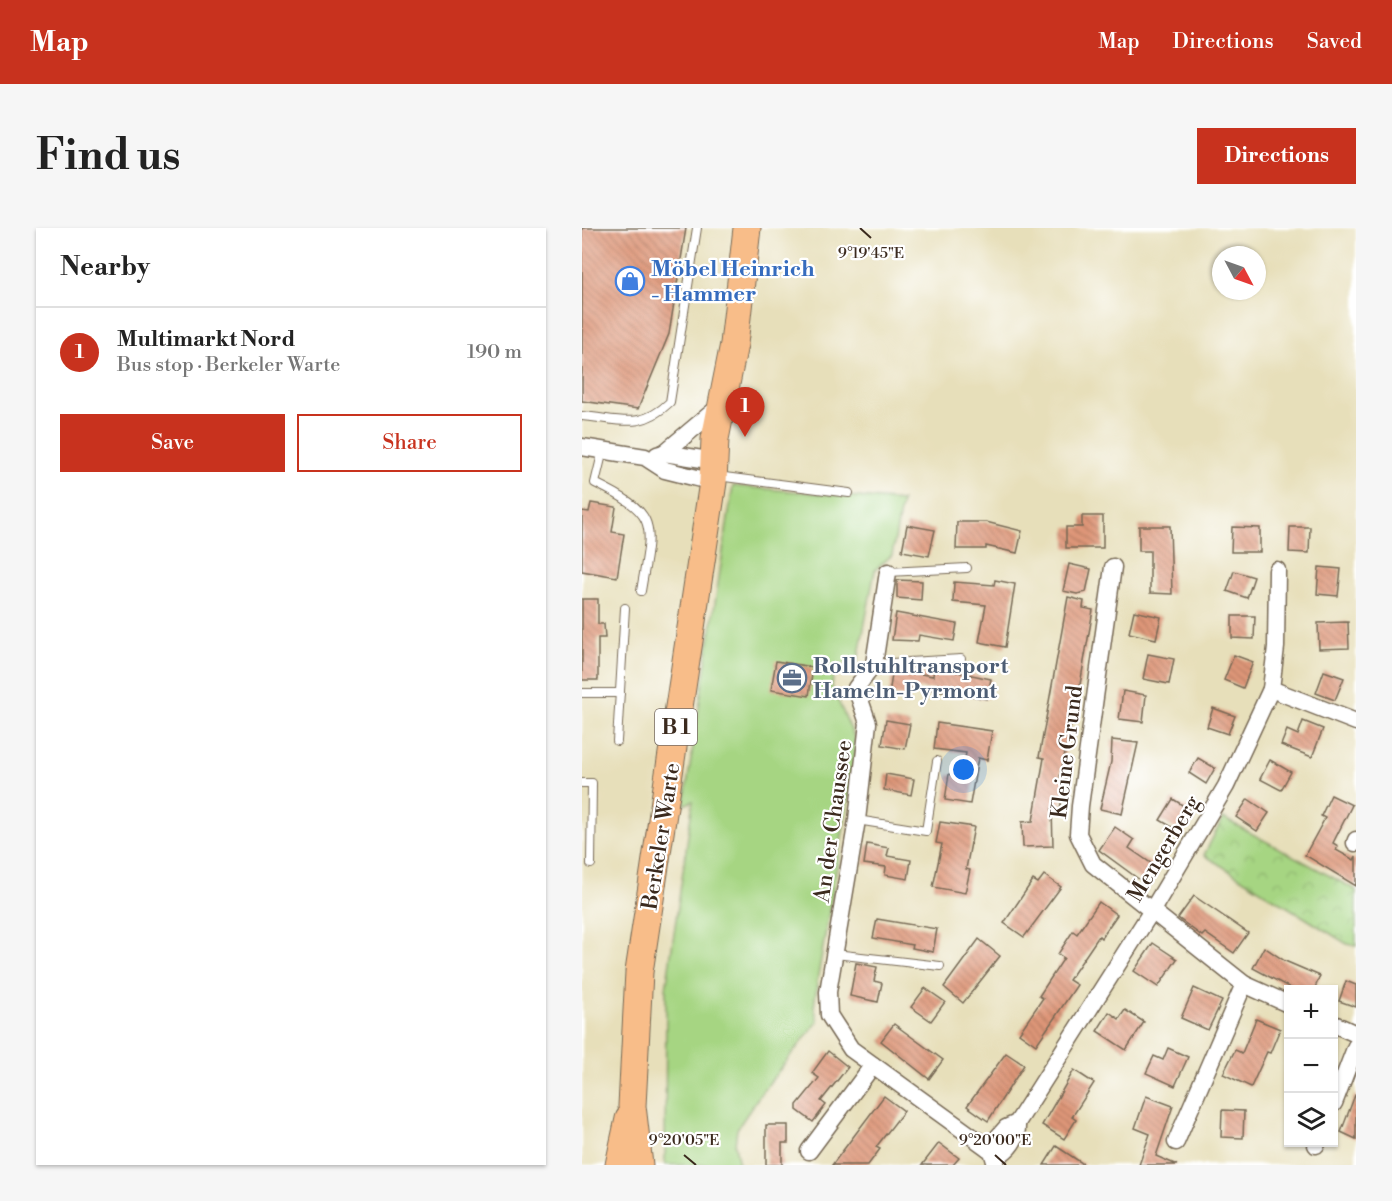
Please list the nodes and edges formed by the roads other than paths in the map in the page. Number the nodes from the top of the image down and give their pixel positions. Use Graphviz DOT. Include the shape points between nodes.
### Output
graph roads {
  1 [pos="698,228"];
  2 [pos="747,228"];
  3 [pos="724,394"];
  4 [pos="582,416"];
  5 [pos="582,447"];
  6 [pos="603,450"];
  7 [pos="664,453"];
  8 [pos="645,458"];
  9 [pos="714,473"];
  10 [pos="849,493"];
  11 [pos="1113,567"];
  12 [pos="967,568"];
  13 [pos="1277,570"];
  14 [pos="888,572"];
  15 [pos="641,591"];
  16 [pos="625,608"];
  17 [pos="961,659"];
  18 [pos="874,664"];
  19 [pos="1271,689"];
  20 [pos="582,693"];
  21 [pos="620,693"];
  22 [pos="1356,722"];
  23 [pos="617,741"];
  24 [pos="937,761"];
  25 [pos="582,783"];
  26 [pos="857,820"];
  27 [pos="591,864"];
  28 [pos="1151,912"];
  29 [pos="835,954"];
  30 [pos="940,966"];
  31 [pos="1244,984"];
  32 [pos="1284,1002"];
  33 [pos="1338,1026"];
  34 [pos="1356,1034"];
  35 [pos="1356,1046"];
  36 [pos="873,1065"];
  37 [pos="1338,1093"];
  38 [pos="632,1106"];
  39 [pos="1176,1142"];
  40 [pos="809,1151"];
  41 [pos="993,1156"];
  42 [pos="619,1165"];
  43 [pos="639,1165"];
  1 -- 4 [label="lane" via="670,402 654,417 636,422"];
  2 -- 3 [label="main road, Berkeler Warte / B 1"];
  3 -- 7 [label="street"];
  3 -- 9 [label="main road, Berkeler Warte / B 1" via="732,410 727,446"];
  5 -- 6 [label="street"];
  6 -- 8 [label="street"];
  6 -- 15 [label="lane" via="595,483 642,511 651,531"];
  7 -- 8 [label="street"];
  7 -- 9 [label="street"];
  8 -- 9 [label="street" via="665,470"];
  9 -- 10 [label="lane"];
  9 -- 38 [label="main road, Berkeler Warte / B 1" via="639,972"];
  11 -- 28 [label="street, Kleine Grund" via="1078,834 1093,864"];
  12 -- 14 [label="lane"];
  13 -- 19 [label="street, Mengerberg"];
  14 -- 18 [label="street, An der Chaussee"];
  16 -- 21 [label="lane"];
  17 -- 18 [label="lane"];
  18 -- 26 [label="street, An der Chaussee" via="856,688 868,723"];
  19 -- 22 [label="street"];
  19 -- 28 [label="street, Mengerberg" via="1216,804"];
  20 -- 21 [label="lane"];
  21 -- 23 [label="lane"];
  24 -- 26 [label="lane" via="926,831"];
  25 -- 27 [label="lane" via="592,783"];
  26 -- 29 [label="street, An der Chaussee"];
  28 -- 31 [label="street, Kleine Grund"];
  28 -- 41 [label="street, Mengerberg" via="1017,1123 1018,1134"];
  29 -- 30 [label="lane"];
  29 -- 36 [label="street, An der Chaussee" via="828,992 829,1015 851,1049"];
  31 -- 32 [label="street, Kleine Grund"];
  31 -- 39 [label="street"];
  33 -- 34 [label="street"];
  35 -- 37 [label="street"];
  36 -- 40 [label="street"];
  36 -- 41 [label="street, An der Chaussee"];
  38 -- 42 [label="main road, Berkeler Warte / B 1"];
  38 -- 43 [label="main road, Berkeler Warte / B 1"];
}
